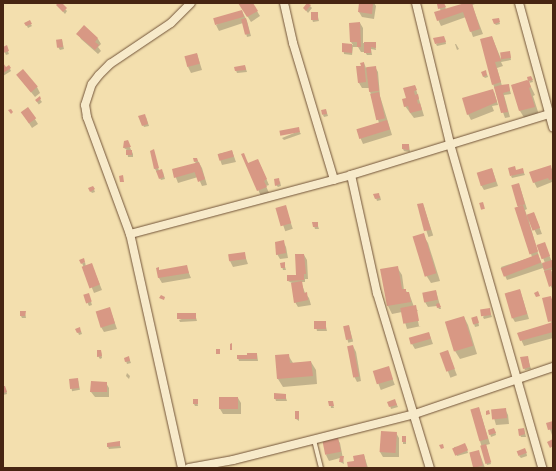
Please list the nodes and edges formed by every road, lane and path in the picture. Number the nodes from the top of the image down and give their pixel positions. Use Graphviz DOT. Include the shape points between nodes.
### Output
graph roads {
  1 [pos="192,3"];
  2 [pos="284,3"];
  3 [pos="416,3"];
  4 [pos="519,3"];
  5 [pos="551,114"];
  6 [pos="553,127"];
  7 [pos="450,144"];
  8 [pos="351,175"];
  9 [pos="334,180"];
  10 [pos="130,234"];
  11 [pos="553,367"];
  12 [pos="517,379"];
  13 [pos="415,414"];
  14 [pos="314,439"];
  15 [pos="182,468"];
  16 [pos="189,468"];
  17 [pos="321,468"];
  18 [pos="430,468"];
  19 [pos="542,468"];
  1 -- 10 [label="street" via="171,23 110,64 99,74 88,93 85,106 87,117"];
  2 -- 9 [label="street" via="293,43"];
  3 -- 7 [label="street"];
  4 -- 5 [label="street"];
  5 -- 6 [label="street"];
  5 -- 7 [label="street"];
  7 -- 8 [label="street"];
  7 -- 12 [label="street"];
  8 -- 9 [label="street"];
  8 -- 13 [label="street" via="377,293"];
  9 -- 10 [label="street"];
  10 -- 15 [label="street"];
  11 -- 12 [label="street"];
  12 -- 13 [label="street"];
  12 -- 19 [label="street"];
  13 -- 14 [label="street"];
  13 -- 18 [label="street"];
  14 -- 16 [label="street" via="233,460"];
  14 -- 17 [label="lane"];
}
